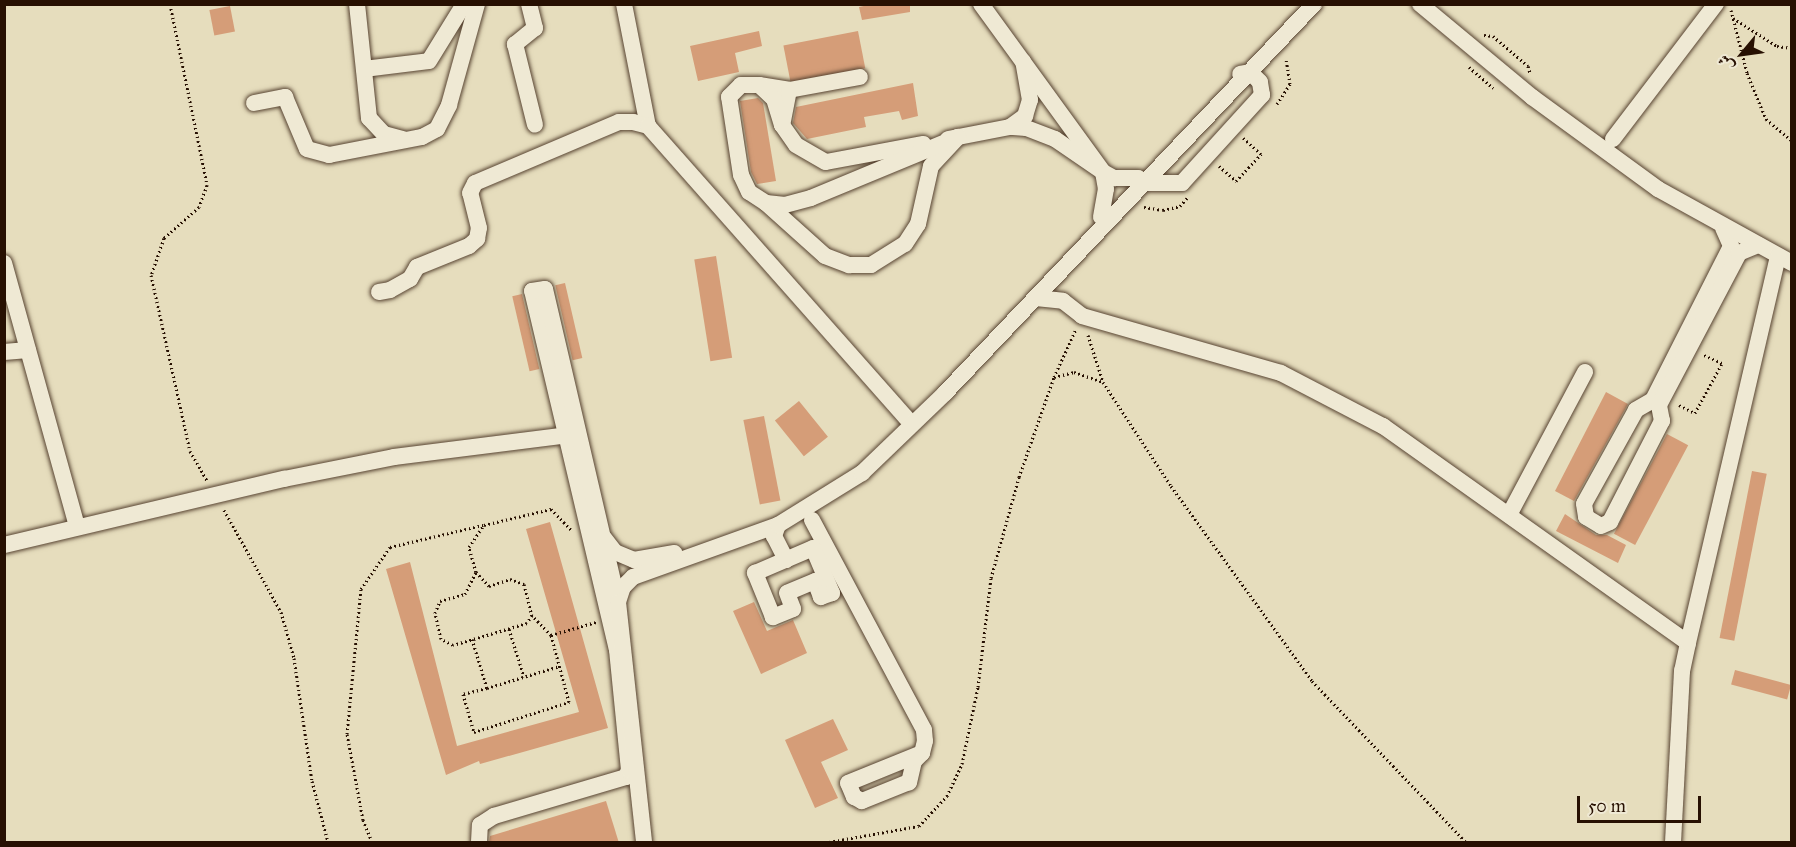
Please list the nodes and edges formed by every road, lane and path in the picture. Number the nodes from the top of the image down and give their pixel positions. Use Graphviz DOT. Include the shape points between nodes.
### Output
graph roads {
  1 [pos="170,4"];
  2 [pos="357,4"];
  3 [pos="464,4"];
  4 [pos="477,4"];
  5 [pos="529,4"];
  6 [pos="624,4"];
  7 [pos="981,4"];
  8 [pos="1303,4"];
  9 [pos="1314,4"];
  10 [pos="1420,4"];
  11 [pos="1431,4"];
  12 [pos="1720,5"];
  13 [pos="1733,18"];
  14 [pos="1791,48"];
  15 [pos="1470,60"];
  16 [pos="1023,62"];
  17 [pos="364,69"];
  18 [pos="1243,73"];
  19 [pos="860,77"];
  20 [pos="759,85"];
  21 [pos="789,90"];
  22 [pos="1496,91"];
  23 [pos="254,103"];
  24 [pos="535,125"];
  25 [pos="782,125"];
  26 [pos="648,126"];
  27 [pos="1010,128"];
  28 [pos="958,137"];
  29 [pos="404,140"];
  30 [pos="1791,141"];
  31 [pos="1611,144"];
  32 [pos="1103,172"];
  33 [pos="1141,181"];
  34 [pos="766,203"];
  35 [pos="1101,217"];
  36 [pos="1723,228"];
  37 [pos="1758,245"];
  38 [pos="1787,258"];
  39 [pos="4,263"];
  40 [pos="379,291"];
  41 [pos="1036,298"];
  42 [pos="1082,316"];
  43 [pos="28,350"];
  44 [pos="4,352"];
  45 [pos="1697,352"];
  46 [pos="1585,372"];
  47 [pos="1054,376"];
  48 [pos="1103,382"];
  49 [pos="1669,400"];
  50 [pos="907,419"];
  51 [pos="572,434"];
  52 [pos="214,492"];
  53 [pos="550,509"];
  54 [pos="807,515"];
  55 [pos="1509,515"];
  56 [pos="484,525"];
  57 [pos="77,526"];
  58 [pos="772,530"];
  59 [pos="603,538"];
  60 [pos="4,545"];
  61 [pos="786,560"];
  62 [pos="476,572"];
  63 [pos="618,602"];
  64 [pos="532,615"];
  65 [pos="611,618"];
  66 [pos="509,629"];
  67 [pos="551,635"];
  68 [pos="472,639"];
  69 [pos="1688,643"];
  70 [pos="560,666"];
  71 [pos="524,676"];
  72 [pos="487,688"];
  73 [pos="922,753"];
  74 [pos="328,843"];
  75 [pos="372,843"];
  76 [pos="479,843"];
  77 [pos="644,843"];
  78 [pos="829,843"];
  79 [pos="1466,843"];
  80 [pos="1673,843"];
  1 -- 52 [label="path" via="207,185 199,207 164,238 151,275 190,451"];
  2 -- 17 [label="lane"];
  3 -- 17 [label="lane" via="429,61"];
  4 -- 29 [label="lane" via="449,105 437,129"];
  5 -- 24 [label="lane" via="535,28 515,44"];
  6 -- 26 [label="lane"];
  7 -- 16 [label="lane"];
  8 -- 18 [label="lane"];
  9 -- 18 [label="lane"];
  10 -- 36 [label="lane" via="1599,148"];
  11 -- 31 [label="lane"];
  12 -- 13 [label="path"];
  12 -- 13 [label="path"];
  12 -- 31 [label="lane"];
  13 -- 14 [label="path" via="1776,46"];
  13 -- 30 [label="path" via="1747,73 1766,118"];
  15 -- 22 [label="path" via="1469,69"];
  16 -- 27 [label="lane" via="1030,100 1025,116"];
  16 -- 32 [label="lane"];
  17 -- 29 [label="lane" via="369,118 384,134"];
  18 -- 33 [label="lane"];
  18 -- 33 [label="lane" via="1260,81 1262,95 1182,183"];
  19 -- 21 [label="lane"];
  20 -- 21 [label="lane"];
  20 -- 25 [label="lane" via="774,99"];
  20 -- 34 [label="lane" via="741,85 729,97 741,175 749,192"];
  21 -- 25 [label="lane"];
  23 -- 29 [label="lane" via="285,97 307,148 329,155"];
  25 -- 28 [label="lane" via="796,145 826,162"];
  26 -- 40 [label="lane" via="620,122 475,183 470,193 479,228 477,239 417,267 410,279 390,290"];
  26 -- 50 [label="lane"];
  27 -- 28 [label="lane"];
  27 -- 32 [label="lane" via="1026,128 1055,139"];
  28 -- 34 [label="lane" via="811,198 785,205"];
  28 -- 34 [label="lane" via="931,166 918,224 905,244 871,265 849,265 825,256"];
  31 -- 38 [label="lane"];
  32 -- 33 [label="lane" via="1114,178"];
  32 -- 35 [label="lane" via="1106,189"];
  33 -- 35 [label="lane"];
  33 -- 41 [label="lane"];
  35 -- 50 [label="lane"];
  36 -- 37 [label="lane"];
  36 -- 37 [label="lane" via="1731,246 1653,400 1636,410 1584,504 1586,517 1601,525 1610,522 1662,421 1659,405 1739,253"];
  37 -- 38 [label="lane"];
  38 -- 69 [label="lane"];
  39 -- 43 [label="lane"];
  41 -- 42 [label="lane" via="1063,301"];
  41 -- 54 [label="lane" via="862,473 816,502"];
  42 -- 47 [label="path"];
  42 -- 48 [label="path"];
  42 -- 55 [label="lane" via="1281,373 1383,426"];
  43 -- 44 [label="lane"];
  43 -- 57 [label="lane"];
  45 -- 49 [label="path" via="1722,363 1695,413"];
  46 -- 55 [label="lane"];
  47 -- 48 [label="path" via="1074,372"];
  47 -- 78 [label="path" via="991,578 978,687 962,764 952,785 919,826"];
  48 -- 79 [label="path" via="1171,486 1312,681"];
  50 -- 59 [label="lane" via="857,467 774,517 728,536 669,555 634,560 615,552"];
  51 -- 51 [label="lane" via="545,289 532,291"];
  51 -- 52 [label="lane" via="394,457"];
  51 -- 59 [label="lane"];
  51 -- 65 [label="lane"];
  52 -- 57 [label="lane"];
  52 -- 74 [label="path" via="281,612 294,658 312,781"];
  53 -- 56 [label="path"];
  54 -- 58 [label="lane"];
  54 -- 73 [label="lane" via="924,730"];
  55 -- 69 [label="lane"];
  56 -- 62 [label="path" via="469,547"];
  56 -- 75 [label="path" via="390,547 361,589 347,734 363,820"];
  57 -- 60 [label="lane"];
  58 -- 61 [label="lane"];
  58 -- 63 [label="lane" via="633,577"];
  59 -- 63 [label="lane"];
  61 -- 61 [label="lane" via="813,548 832,593 821,597 815,581 787,593 793,609 773,617 755,573"];
  62 -- 64 [label="path" via="489,586 510,579 524,584"];
  62 -- 68 [label="path" via="465,594 440,601 435,613 441,639 453,645"];
  63 -- 77 [label="lane"];
  64 -- 66 [label="path" via="527,623"];
  64 -- 67 [label="path"];
  65 -- 67 [label="path"];
  65 -- 76 [label="lane" via="628,759 626,777 494,816 480,825"];
  66 -- 68 [label="path"];
  66 -- 71 [label="path"];
  67 -- 70 [label="path"];
  68 -- 72 [label="path"];
  69 -- 80 [label="lane" via="1682,671"];
  70 -- 71 [label="path"];
  70 -- 72 [label="path" via="569,702 474,732 463,694"];
  71 -- 72 [label="path"];
}
